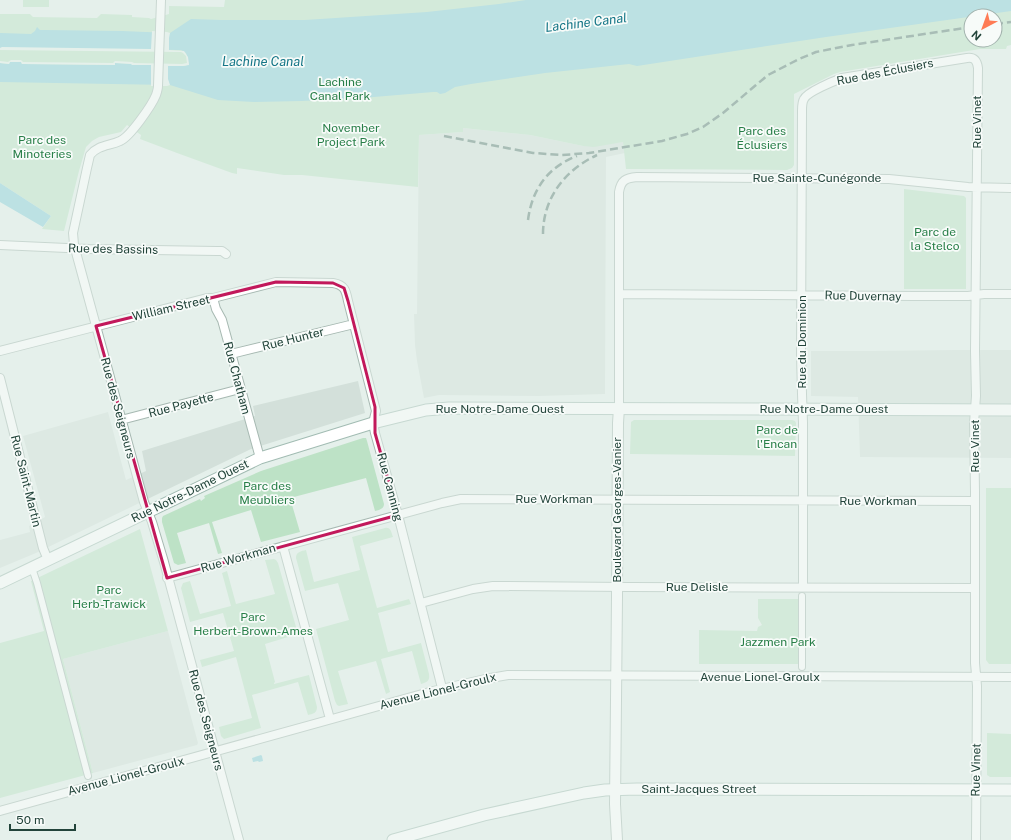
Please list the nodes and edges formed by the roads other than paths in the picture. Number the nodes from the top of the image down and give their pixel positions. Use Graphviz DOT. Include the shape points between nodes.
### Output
graph roads {
  1 [pos="161,0"];
  2 [pos="970,57"];
  3 [pos="804,97"];
  4 [pos="802,178"];
  5 [pos="623,181"];
  6 [pos="977,187"];
  7 [pos="1011,188"];
  8 [pos="0,246"];
  9 [pos="75,248"];
  10 [pos="226,254"];
  11 [pos="343,287"];
  12 [pos="619,294"];
  13 [pos="1011,294"];
  14 [pos="801,295"];
  15 [pos="976,295"];
  16 [pos="213,298"];
  17 [pos="354,324"];
  18 [pos="96,326"];
  19 [pos="0,351"];
  20 [pos="231,354"];
  21 [pos="0,378"];
  22 [pos="240,389"];
  23 [pos="619,408"];
  24 [pos="802,409"];
  25 [pos="975,410"];
  26 [pos="1011,410"];
  27 [pos="121,420"];
  28 [pos="373,423"];
  29 [pos="260,458"];
  30 [pos="617,500"];
  31 [pos="803,500"];
  32 [pos="975,501"];
  33 [pos="148,512"];
  34 [pos="398,515"];
  35 [pos="283,546"];
  36 [pos="48,560"];
  37 [pos="32,568"];
  38 [pos="168,578"];
  39 [pos="0,583"];
  40 [pos="617,587"];
  41 [pos="803,587"];
  42 [pos="975,588"];
  43 [pos="802,596"];
  44 [pos="420,603"];
  45 [pos="802,667"];
  46 [pos="616,676"];
  47 [pos="976,677"];
  48 [pos="1011,677"];
  49 [pos="442,688"];
  50 [pos="330,719"];
  51 [pos="214,752"];
  52 [pos="88,776"];
  53 [pos="616,789"];
  54 [pos="976,790"];
  55 [pos="1011,790"];
  56 [pos="0,811"];
  57 [pos="239,840"];
  58 [pos="393,840"];
  59 [pos="617,840"];
  60 [pos="976,840"];
  1 -- 9 [label="street, Rue des Seigneurs" via="157,93 129,135 97,149 90,155 73,236"];
  2 -- 3 [label="street, Rue des Éclusiers" via="842,78"];
  2 -- 6 [label="street, Rue Vinet" via="978,64"];
  3 -- 4 [label="street, Rue du Dominion"];
  4 -- 5 [label="street, Rue Sainte-Cunégonde" via="637,177"];
  4 -- 6 [label="street, Rue Sainte-Cunégonde" via="889,179"];
  4 -- 14 [label="street, Rue du Dominion"];
  5 -- 12 [label="street, Boulevard Georges-Vanier" via="619,192"];
  6 -- 7 [label="street, Rue Sainte-Cunégonde"];
  6 -- 15 [label="street, Rue Vinet"];
  8 -- 9 [label="street, Rue des Bassins"];
  9 -- 10 [label="street, Rue des Bassins" via="222,251"];
  9 -- 18 [label="street, Rue des Seigneurs"];
  11 -- 16 [label="street, William Street" via="333,283 276,282"];
  11 -- 17 [label="street, Rue Canning"];
  12 -- 14 [label="street, Rue Duvernay"];
  12 -- 23 [label="street, Boulevard Georges-Vanier"];
  13 -- 15 [label="street, Rue Duvernay"];
  14 -- 15 [label="street, Rue Duvernay"];
  14 -- 24 [label="street, Rue du Dominion"];
  15 -- 25 [label="street, Rue Vinet"];
  16 -- 18 [label="street, William Street"];
  16 -- 20 [label="street, Rue Chatham"];
  17 -- 20 [label="street, Rue Hunter"];
  17 -- 28 [label="street, Rue Canning" via="376,411"];
  18 -- 19 [label="street, William Street"];
  18 -- 27 [label="street, Rue des Seigneurs"];
  20 -- 22 [label="street, Rue Chatham"];
  21 -- 36 [label="street, Rue Saint-Martin"];
  22 -- 27 [label="street, Rue Payette"];
  22 -- 29 [label="street, Rue Chatham"];
  23 -- 24 [label="main road, Rue Notre-Dame Ouest"];
  23 -- 28 [label="main road, Rue Notre-Dame Ouest" via="441,408"];
  23 -- 30 [label="street, Boulevard Georges-Vanier"];
  24 -- 25 [label="main road, Rue Notre-Dame Ouest"];
  24 -- 31 [label="street, Rue du Dominion"];
  25 -- 26 [label="main road, Rue Notre-Dame Ouest"];
  25 -- 32 [label="street, Rue Vinet"];
  27 -- 33 [label="street, Rue des Seigneurs"];
  28 -- 29 [label="main road, Rue Notre-Dame Ouest"];
  28 -- 34 [label="street, Rue Canning"];
  29 -- 33 [label="main road, Rue Notre-Dame Ouest"];
  30 -- 31 [label="street, Rue Workman"];
  30 -- 34 [label="street, Rue Workman" via="466,499"];
  30 -- 40 [label="street, Boulevard Georges-Vanier"];
  31 -- 32 [label="street, Rue Workman"];
  31 -- 41 [label="street, Rue du Dominion"];
  32 -- 42 [label="street, Rue Vinet"];
  33 -- 36 [label="main road, Rue Notre-Dame Ouest"];
  33 -- 38 [label="street, Rue des Seigneurs"];
  34 -- 35 [label="street, Rue Workman"];
  34 -- 44 [label="street, Rue Canning"];
  35 -- 38 [label="street, Rue Workman"];
  35 -- 50 [label="street"];
  36 -- 37 [label="main road, Rue Notre-Dame Ouest"];
  37 -- 39 [label="main road, Rue Notre-Dame Ouest"];
  37 -- 52 [label="street"];
  38 -- 51 [label="street, Rue des Seigneurs"];
  40 -- 41 [label="street, Rue Delisle"];
  40 -- 44 [label="street, Rue Delisle" via="493,586"];
  40 -- 46 [label="street, Boulevard Georges-Vanier"];
  41 -- 42 [label="street, Rue Delisle"];
  42 -- 47 [label="street, Rue Vinet"];
  43 -- 45 [label="street"];
  44 -- 49 [label="street, Rue Canning"];
  46 -- 47 [label="street, Avenue Lionel-Groulx"];
  46 -- 49 [label="street, Avenue Lionel-Groulx" via="502,676"];
  46 -- 53 [label="street, Boulevard Georges-Vanier"];
  47 -- 48 [label="street, Avenue Lionel-Groulx"];
  47 -- 54 [label="street, Rue Vinet"];
  49 -- 50 [label="street, Avenue Lionel-Groulx"];
  50 -- 51 [label="street, Avenue Lionel-Groulx"];
  51 -- 56 [label="street, Avenue Lionel-Groulx"];
  51 -- 57 [label="street, Rue des Seigneurs"];
  53 -- 54 [label="main road, Saint-Jacques Street"];
  53 -- 58 [label="main road, Saint-Jacques Street" via="498,812"];
  53 -- 59 [label="street, Boulevard Georges-Vanier"];
  54 -- 55 [label="main road, Saint-Jacques Street"];
  54 -- 60 [label="street, Rue Vinet"];
}
